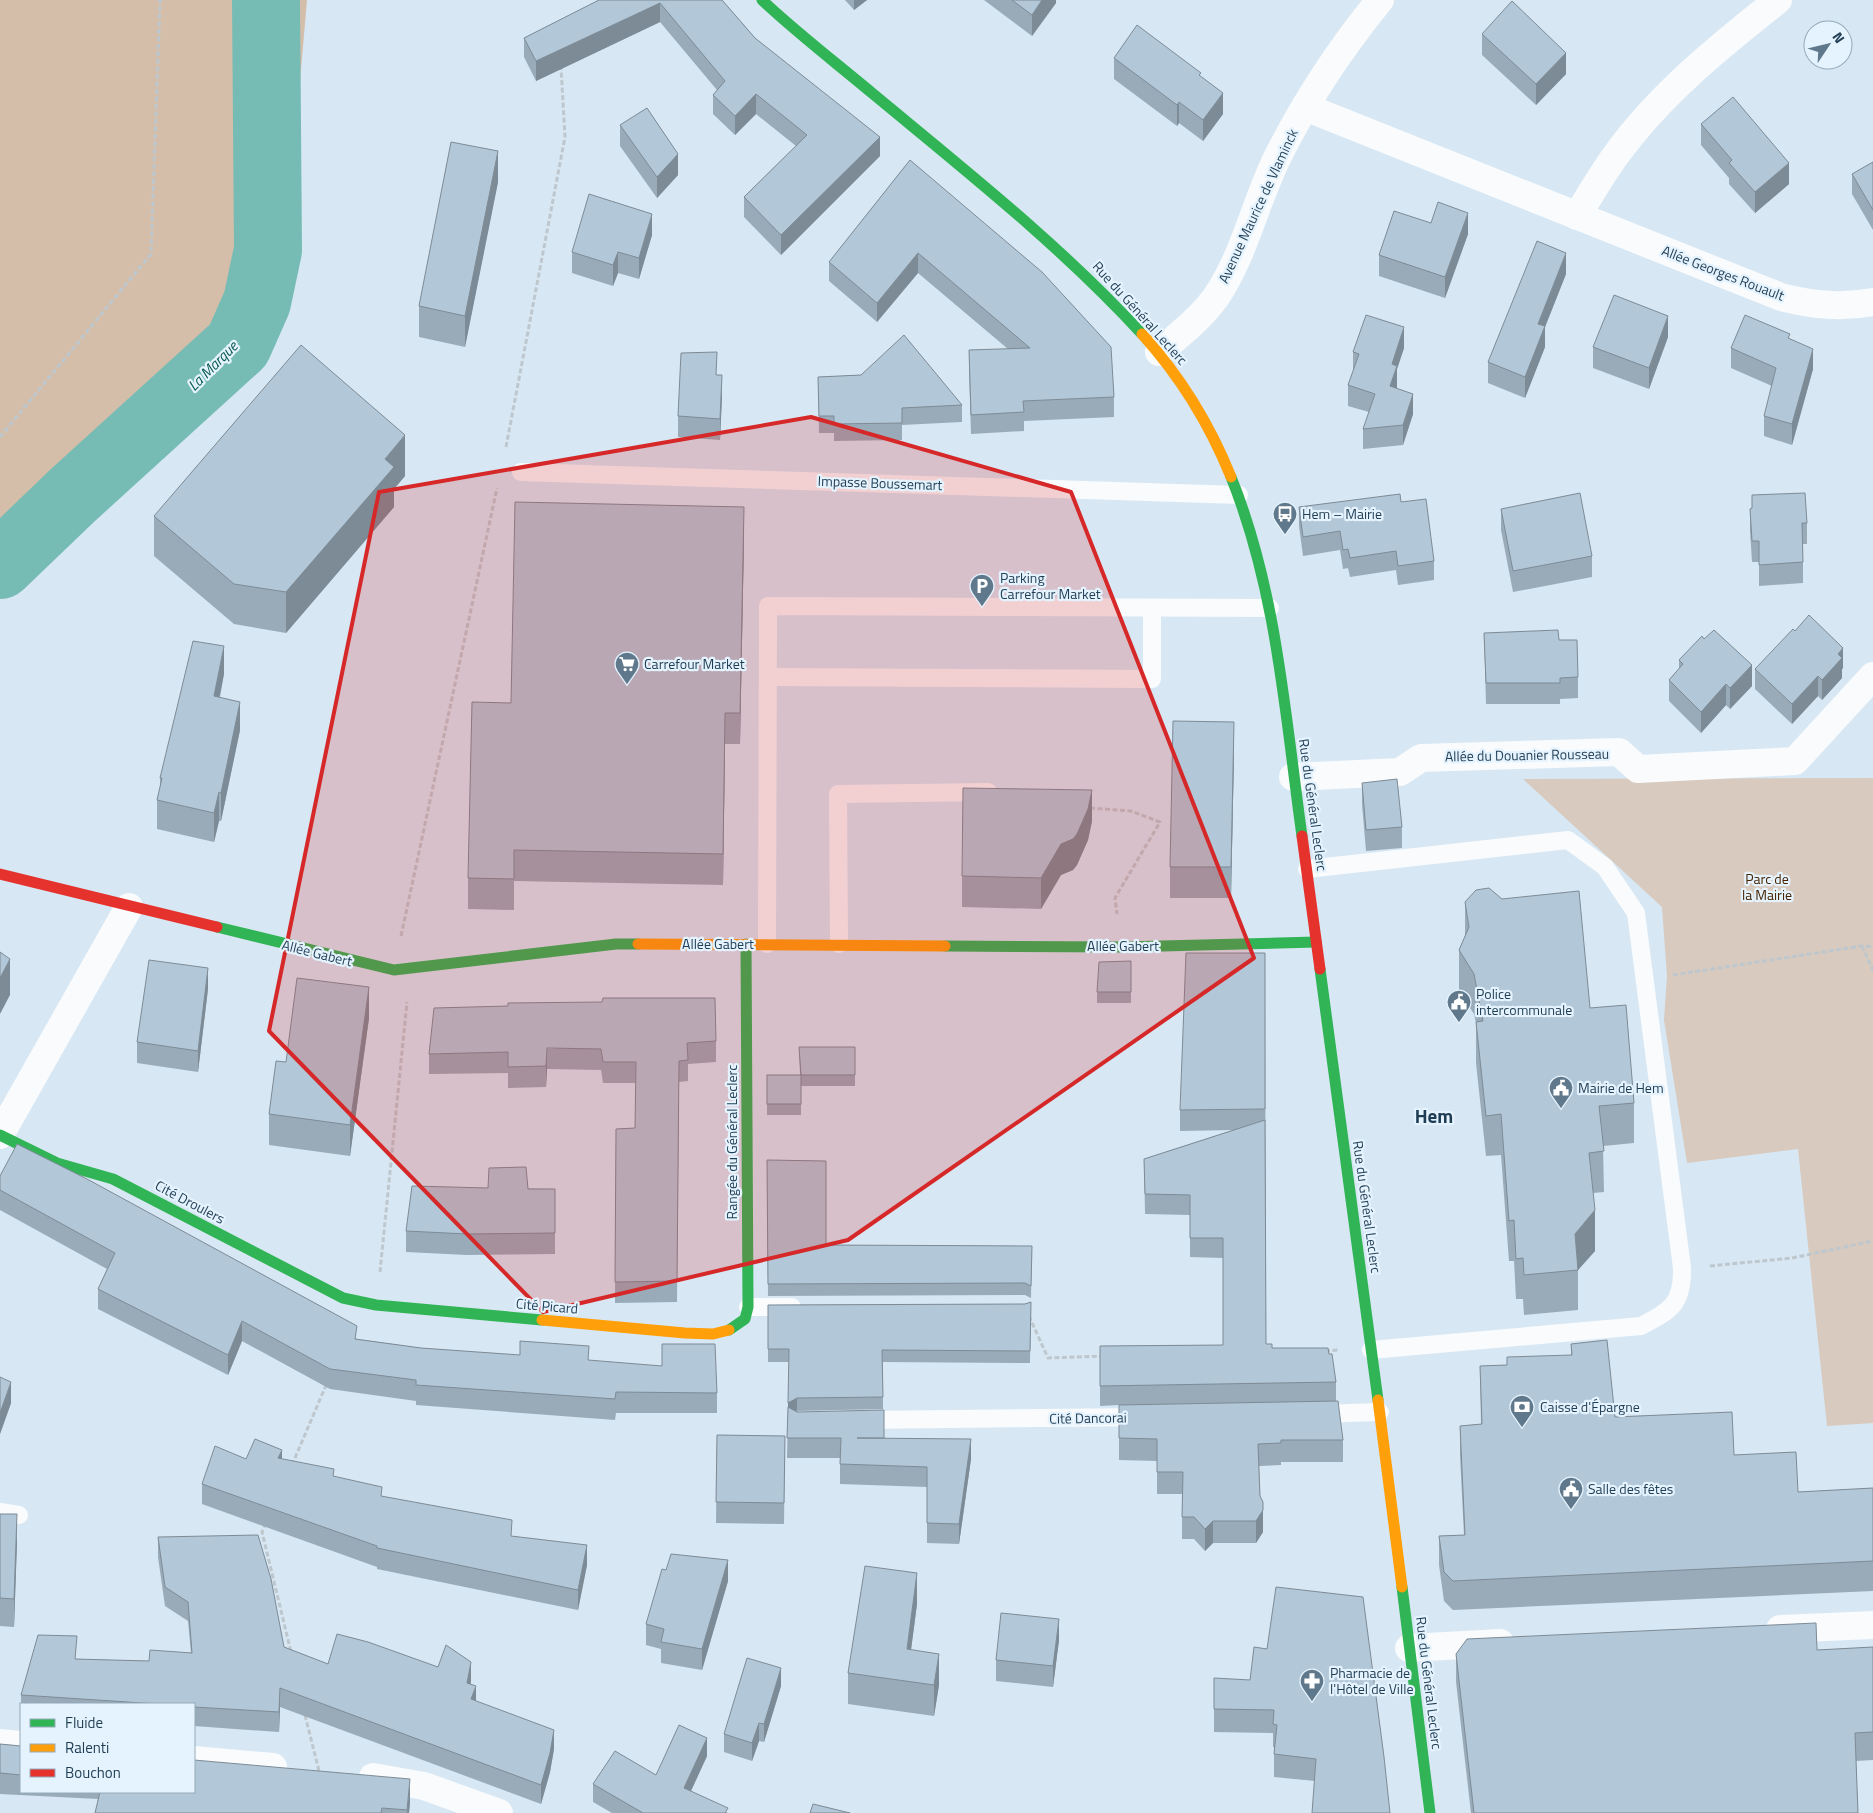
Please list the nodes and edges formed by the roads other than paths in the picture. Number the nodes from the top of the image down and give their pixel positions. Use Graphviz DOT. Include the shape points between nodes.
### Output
graph roads {
  1 [pos="762,0"];
  2 [pos="1380,0"];
  3 [pos="1778,0"];
  4 [pos="1305,107"];
  5 [pos="1577,216"];
  6 [pos="1873,302"];
  7 [pos="1159,352"];
  8 [pos="521,472"];
  9 [pos="1239,495"];
  10 [pos="1152,608"];
  11 [pos="1270,608"];
  12 [pos="1873,676"];
  13 [pos="768,677"];
  14 [pos="1293,777"];
  15 [pos="1002,792"];
  16 [pos="1307,869"];
  17 [pos="0,874"];
  18 [pos="129,907"];
  19 [pos="1316,942"];
  20 [pos="746,944"];
  21 [pos="767,944"];
  22 [pos="839,944"];
  23 [pos="0,1135"];
  24 [pos="362,1302"];
  25 [pos="748,1307"];
  26 [pos="807,1307"];
  27 [pos="1371,1350"];
  28 [pos="1380,1412"];
  29 [pos="1298,1414"];
  30 [pos="1159,1416"];
  31 [pos="845,1420"];
  32 [pos="0,1512"];
  33 [pos="19,1514"];
  34 [pos="1873,1625"];
  35 [pos="1756,1630"];
  36 [pos="1521,1642"];
  37 [pos="1409,1648"];
  38 [pos="0,1743"];
  39 [pos="20,1744"];
  40 [pos="195,1760"];
  41 [pos="319,1772"];
  42 [pos="348,1774"];
  43 [pos="499,1813"];
  44 [pos="1430,1813"];
  1 -- 7 [label="street, Rue du Général Leclerc" via="1057,247"];
  2 -- 4 [label="street, Avenue Maurice de Vlaminck" via="1328,68"];
  3 -- 5 [label="street" via="1706,58 1656,108 1616,154"];
  4 -- 5 [label="street, Allée Georges Rouault"];
  4 -- 7 [label="street, Avenue Maurice de Vlaminck" via="1267,180 1239,250 1216,295 1188,328"];
  5 -- 6 [label="street, Allée Georges Rouault" via="1781,297 1833,306"];
  7 -- 9 [label="street, Rue du Général Leclerc" via="1205,423"];
  8 -- 9 [label="lane, Impasse Boussemart"];
  9 -- 11 [label="street, Rue du Général Leclerc" via="1254,534"];
  10 -- 11 [label="lane"];
  10 -- 13 [label="lane" via="1152,679"];
  10 -- 13 [label="lane" via="768,606"];
  11 -- 14 [label="street, Rue du Général Leclerc"];
  12 -- 14 [label="street, Allée du Douanier Rousseau" via="1795,761 1638,769 1619,752 1422,758 1400,772"];
  13 -- 21 [label="lane"];
  14 -- 16 [label="street, Rue du Général Leclerc"];
  15 -- 22 [label="lane" via="838,794"];
  16 -- 19 [label="street, Rue du Général Leclerc"];
  16 -- 27 [label="lane" via="1568,840 1605,867 1636,912 1682,1268 1682,1286 1669,1312 1641,1326"];
  17 -- 18 [label="street, Allée Gabert"];
  18 -- 20 [label="street, Allée Gabert" via="394,970 594,945"];
  18 -- 23 [label="street"];
  19 -- 22 [label="street, Allée Gabert" via="1122,946"];
  19 -- 27 [label="street, Rue du Général Leclerc"];
  20 -- 21 [label="street, Allée Gabert"];
  20 -- 25 [label="street, Rangée du Général Leclerc"];
  21 -- 22 [label="street, Allée Gabert"];
  23 -- 24 [label="street, Cité Droulers" via="56,1163 112,1178 326,1292"];
  24 -- 25 [label="street, Cité Picard" via="711,1334 728,1332 745,1319"];
  25 -- 26 [label="lane"];
  27 -- 28 [label="street, Rue du Général Leclerc"];
  28 -- 29 [label="lane"];
  28 -- 37 [label="street, Rue du Général Leclerc"];
  30 -- 31 [label="lane, Cité Dancorai"];
  32 -- 33 [label="lane"];
  34 -- 35 [label="street"];
  36 -- 37 [label="street"];
  37 -- 44 [label="street, Rue du Général Leclerc"];
  38 -- 39 [label="street"];
  40 -- 41 [label="street"];
  42 -- 43 [label="street" via="396,1779 424,1786"];
}
